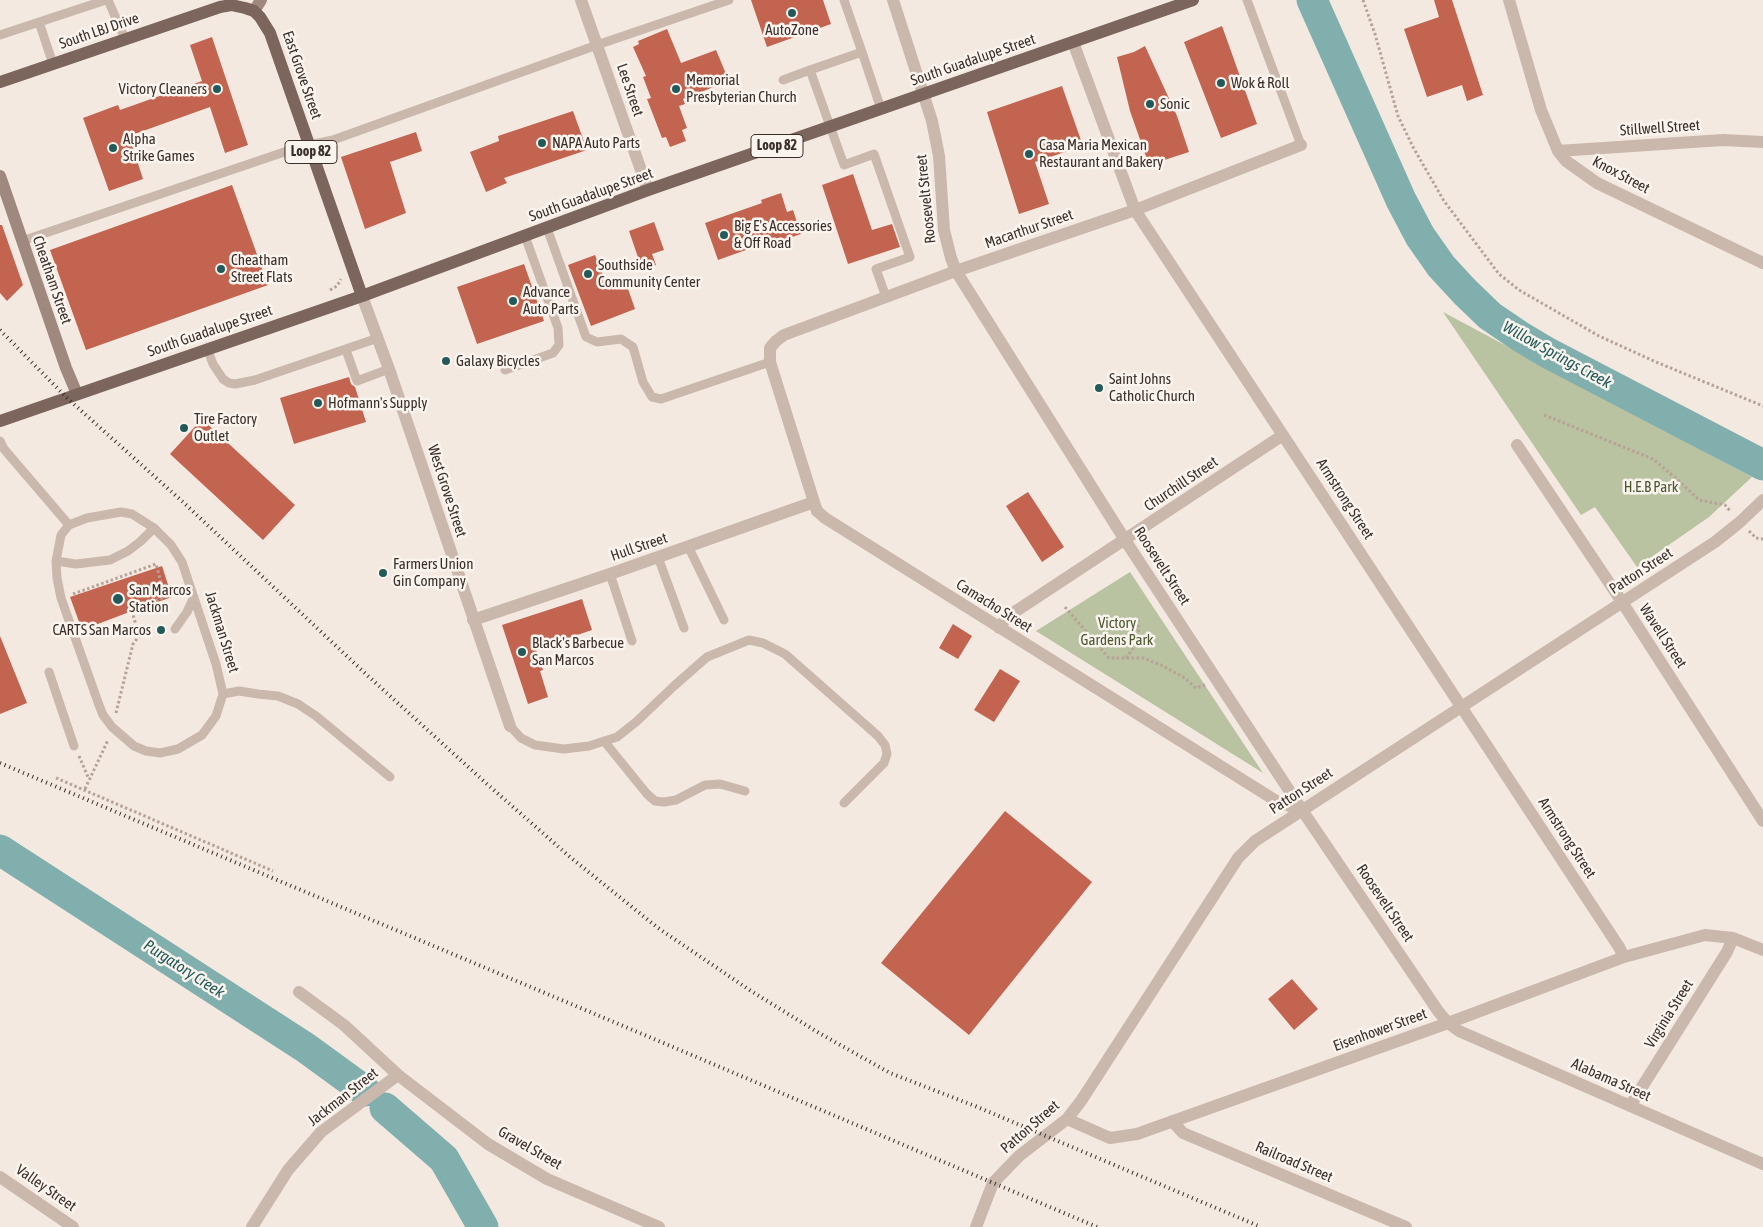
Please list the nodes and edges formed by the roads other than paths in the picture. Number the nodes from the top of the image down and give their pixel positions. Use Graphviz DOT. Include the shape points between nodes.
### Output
graph roads {
  1 [pos="107,0"];
  2 [pos="261,0"];
  3 [pos="581,0"];
  4 [pos="729,0"];
  5 [pos="844,0"];
  6 [pos="893,0"];
  7 [pos="1193,0"];
  8 [pos="1247,0"];
  9 [pos="1509,0"];
  10 [pos="254,11"];
  11 [pos="39,22"];
  12 [pos="0,35"];
  13 [pos="125,39"];
  14 [pos="1073,42"];
  15 [pos="598,45"];
  16 [pos="862,52"];
  17 [pos="53,64"];
  18 [pos="810,70"];
  19 [pos="783,80"];
  20 [pos="0,82"];
  21 [pos="923,95"];
  22 [pos="881,109"];
  23 [pos="831,127"];
  24 [pos="1763,142"];
  25 [pos="309,145"];
  26 [pos="1301,145"];
  27 [pos="1558,151"];
  28 [pos="0,176"];
  29 [pos="648,190"];
  30 [pos="3,193"];
  31 [pos="1135,210"];
  32 [pos="547,228"];
  33 [pos="525,236"];
  34 [pos="22,241"];
  35 [pos="1763,263"];
  36 [pos="956,271"];
  37 [pos="362,296"];
  38 [pos="886,297"];
  39 [pos="378,338"];
  40 [pos="207,348"];
  41 [pos="770,348"];
  42 [pos="346,350"];
  43 [pos="770,362"];
  44 [pos="389,369"];
  45 [pos="506,370"];
  46 [pos="77,394"];
  47 [pos="0,421"];
  48 [pos="1283,435"];
  49 [pos="0,441"];
  50 [pos="1517,445"];
  51 [pos="1763,500"];
  52 [pos="814,502"];
  53 [pos="69,525"];
  54 [pos="154,528"];
  55 [pos="1125,540"];
  56 [pos="688,546"];
  57 [pos="658,557"];
  58 [pos="56,561"];
  59 [pos="610,574"];
  60 [pos="194,597"];
  61 [pos="1622,602"];
  62 [pos="473,620"];
  63 [pos="724,620"];
  64 [pos="684,628"];
  65 [pos="999,628"];
  66 [pos="175,629"];
  67 [pos="632,641"];
  68 [pos="49,672"];
  69 [pos="223,694"];
  70 [pos="1461,707"];
  71 [pos="510,726"];
  72 [pos="604,741"];
  73 [pos="74,746"];
  74 [pos="390,777"];
  75 [pos="745,791"];
  76 [pos="844,803"];
  77 [pos="1759,807"];
  78 [pos="1302,810"];
  79 [pos="1763,821"];
  80 [pos="1733,938"];
  81 [pos="1763,950"];
  82 [pos="1624,957"];
  83 [pos="299,992"];
  84 [pos="1448,1023"];
  85 [pos="398,1075"];
  86 [pos="1630,1106"];
  87 [pos="1067,1119"];
  88 [pos="1172,1121"];
  89 [pos="1763,1164"];
  90 [pos="0,1177"];
  91 [pos="73,1227"];
  92 [pos="252,1227"];
  93 [pos="659,1227"];
  94 [pos="976,1227"];
  95 [pos="1406,1227"];
  1 -- 11 [label="lane"];
  1 -- 13 [label="lane"];
  2 -- 10 [label="street"];
  3 -- 15 [label="street, Lee Street"];
  4 -- 15 [label="lane"];
  5 -- 16 [label="lane"];
  6 -- 21 [label="street, Roosevelt Street"];
  7 -- 14 [label="main road, South Guadalupe Street / Loop 82"];
  8 -- 26 [label="lane"];
  9 -- 27 [label="street, Knox Street" via="1541,110"];
  10 -- 13 [label="main road, South LBJ Drive" via="230,5"];
  10 -- 25 [label="main road, East Grove Street / Loop 82" via="270,33"];
  11 -- 12 [label="lane"];
  11 -- 17 [label="lane"];
  13 -- 17 [label="main road, South LBJ Drive"];
  14 -- 21 [label="main road, South Guadalupe Street / Loop 82"];
  14 -- 31 [label="street, Armstrong Street"];
  15 -- 25 [label="lane" via="333,140"];
  15 -- 29 [label="street, Lee Street"];
  16 -- 18 [label="lane"];
  16 -- 22 [label="lane"];
  17 -- 20 [label="main road, South LBJ Drive"];
  18 -- 19 [label="lane"];
  18 -- 23 [label="lane"];
  21 -- 22 [label="main road, South Guadalupe Street / Loop 82"];
  21 -- 36 [label="street, Roosevelt Street" via="939,156 944,230"];
  22 -- 23 [label="main road, South Guadalupe Street / Loop 82"];
  23 -- 29 [label="main road, South Guadalupe Street / Loop 82"];
  23 -- 38 [label="lane" via="844,165 874,154 910,256 876,269"];
  24 -- 27 [label="street, Stillwell Street" via="1723,140"];
  25 -- 34 [label="lane"];
  25 -- 37 [label="main road, East Grove Street / Loop 82"];
  26 -- 31 [label="street, Macarthur Street"];
  27 -- 35 [label="street, Knox Street" via="1574,168 1597,184"];
  28 -- 30 [label="street, Cheatham Street"];
  29 -- 32 [label="main road, South Guadalupe Street / Loop 82"];
  30 -- 34 [label="street, Cheatham Street"];
  31 -- 36 [label="street, Macarthur Street"];
  31 -- 48 [label="street, Armstrong Street"];
  32 -- 33 [label="main road, South Guadalupe Street / Loop 82"];
  32 -- 43 [label="lane" via="586,337 597,342 621,339 633,347 643,382 652,397 661,399"];
  33 -- 37 [label="main road, South Guadalupe Street / Loop 82"];
  33 -- 45 [label="lane" via="558,328 559,345 553,353"];
  34 -- 46 [label="street, Cheatham Street"];
  36 -- 38 [label="street, Macarthur Street"];
  36 -- 55 [label="street, Roosevelt Street"];
  37 -- 39 [label="street, West Grove Street"];
  37 -- 40 [label="main road, South Guadalupe Street / Loop 82"];
  38 -- 41 [label="street, Macarthur Street" via="784,335"];
  39 -- 42 [label="lane"];
  39 -- 44 [label="street, West Grove Street"];
  40 -- 42 [label="lane" via="223,379 235,384"];
  40 -- 46 [label="main road, South Guadalupe Street / Loop 82"];
  41 -- 43 [label="street, Camacho Street"];
  42 -- 44 [label="lane" via="357,381"];
  43 -- 52 [label="street, Camacho Street"];
  44 -- 62 [label="street, West Grove Street"];
  46 -- 47 [label="main road, South Guadalupe Street / Loop 82"];
  48 -- 55 [label="street, Churchill Street"];
  48 -- 70 [label="street, Armstrong Street"];
  49 -- 53 [label="lane"];
  50 -- 61 [label="street, Wavell Street"];
  51 -- 61 [label="street, Patton Street" via="1715,542"];
  52 -- 56 [label="street, Hull Street"];
  52 -- 65 [label="street, Camacho Street" via="817,511 825,518"];
  53 -- 54 [label="lane, Jackman Street" via="121,512 132,514"];
  53 -- 58 [label="lane, Jackman Street" via="61,535"];
  54 -- 58 [label="lane" via="128,551 110,560 76,564"];
  54 -- 60 [label="lane, Jackman Street" via="182,562"];
  55 -- 65 [label="street, Churchill Street" via="1007,617"];
  55 -- 78 [label="street, Roosevelt Street"];
  56 -- 57 [label="street, Hull Street"];
  56 -- 63 [label="lane"];
  57 -- 59 [label="street, Hull Street"];
  57 -- 64 [label="lane"];
  58 -- 69 [label="lane, Jackman Street" via="61,598 103,715 134,746 160,753 178,749 202,734 216,716"];
  59 -- 62 [label="street, Hull Street"];
  59 -- 67 [label="lane"];
  60 -- 66 [label="lane"];
  60 -- 69 [label="lane, Jackman Street"];
  61 -- 70 [label="street, Patton Street"];
  61 -- 77 [label="street, Wavell Street"];
  62 -- 71 [label="street, West Grove Street"];
  65 -- 78 [label="street, Camacho Street" via="1278,802"];
  68 -- 73 [label="lane"];
  69 -- 74 [label="lane" via="238,691 278,696 298,704"];
  70 -- 78 [label="street, Patton Street"];
  70 -- 82 [label="street, Armstrong Street"];
  71 -- 72 [label="lane" via="535,745 564,749"];
  72 -- 75 [label="lane" via="655,801 676,800 705,785 720,784"];
  72 -- 76 [label="lane" via="617,737 636,722 707,657 750,640 763,642 785,654 885,745 887,754 884,762"];
  77 -- 79 [label="street, Wavell Street"];
  78 -- 84 [label="street, Roosevelt Street"];
  78 -- 87 [label="street, Patton Street" via="1255,841 1238,858"];
  80 -- 81 [label="street"];
  80 -- 82 [label="street, Eisenhower Street" via="1705,935"];
  80 -- 86 [label="street, Virginia Street"];
  82 -- 84 [label="street, Eisenhower Street"];
  83 -- 85 [label="street, Jackman Street" via="344,1025"];
  84 -- 86 [label="street, Alabama Street" via="1459,1031"];
  84 -- 88 [label="street, Eisenhower Street"];
  85 -- 92 [label="street, Jackman Street" via="321,1132 288,1170"];
  85 -- 93 [label="street, Gravel Street" via="488,1144 548,1179"];
  86 -- 89 [label="street, Alabama Street"];
  87 -- 88 [label="street, Eisenhower Street" via="1110,1138 1137,1134"];
  87 -- 94 [label="street, Patton Street" via="1019,1156 994,1183"];
  88 -- 95 [label="street, Railroad Street" via="1183,1133"];
  90 -- 91 [label="street, Valley Street"];
}
